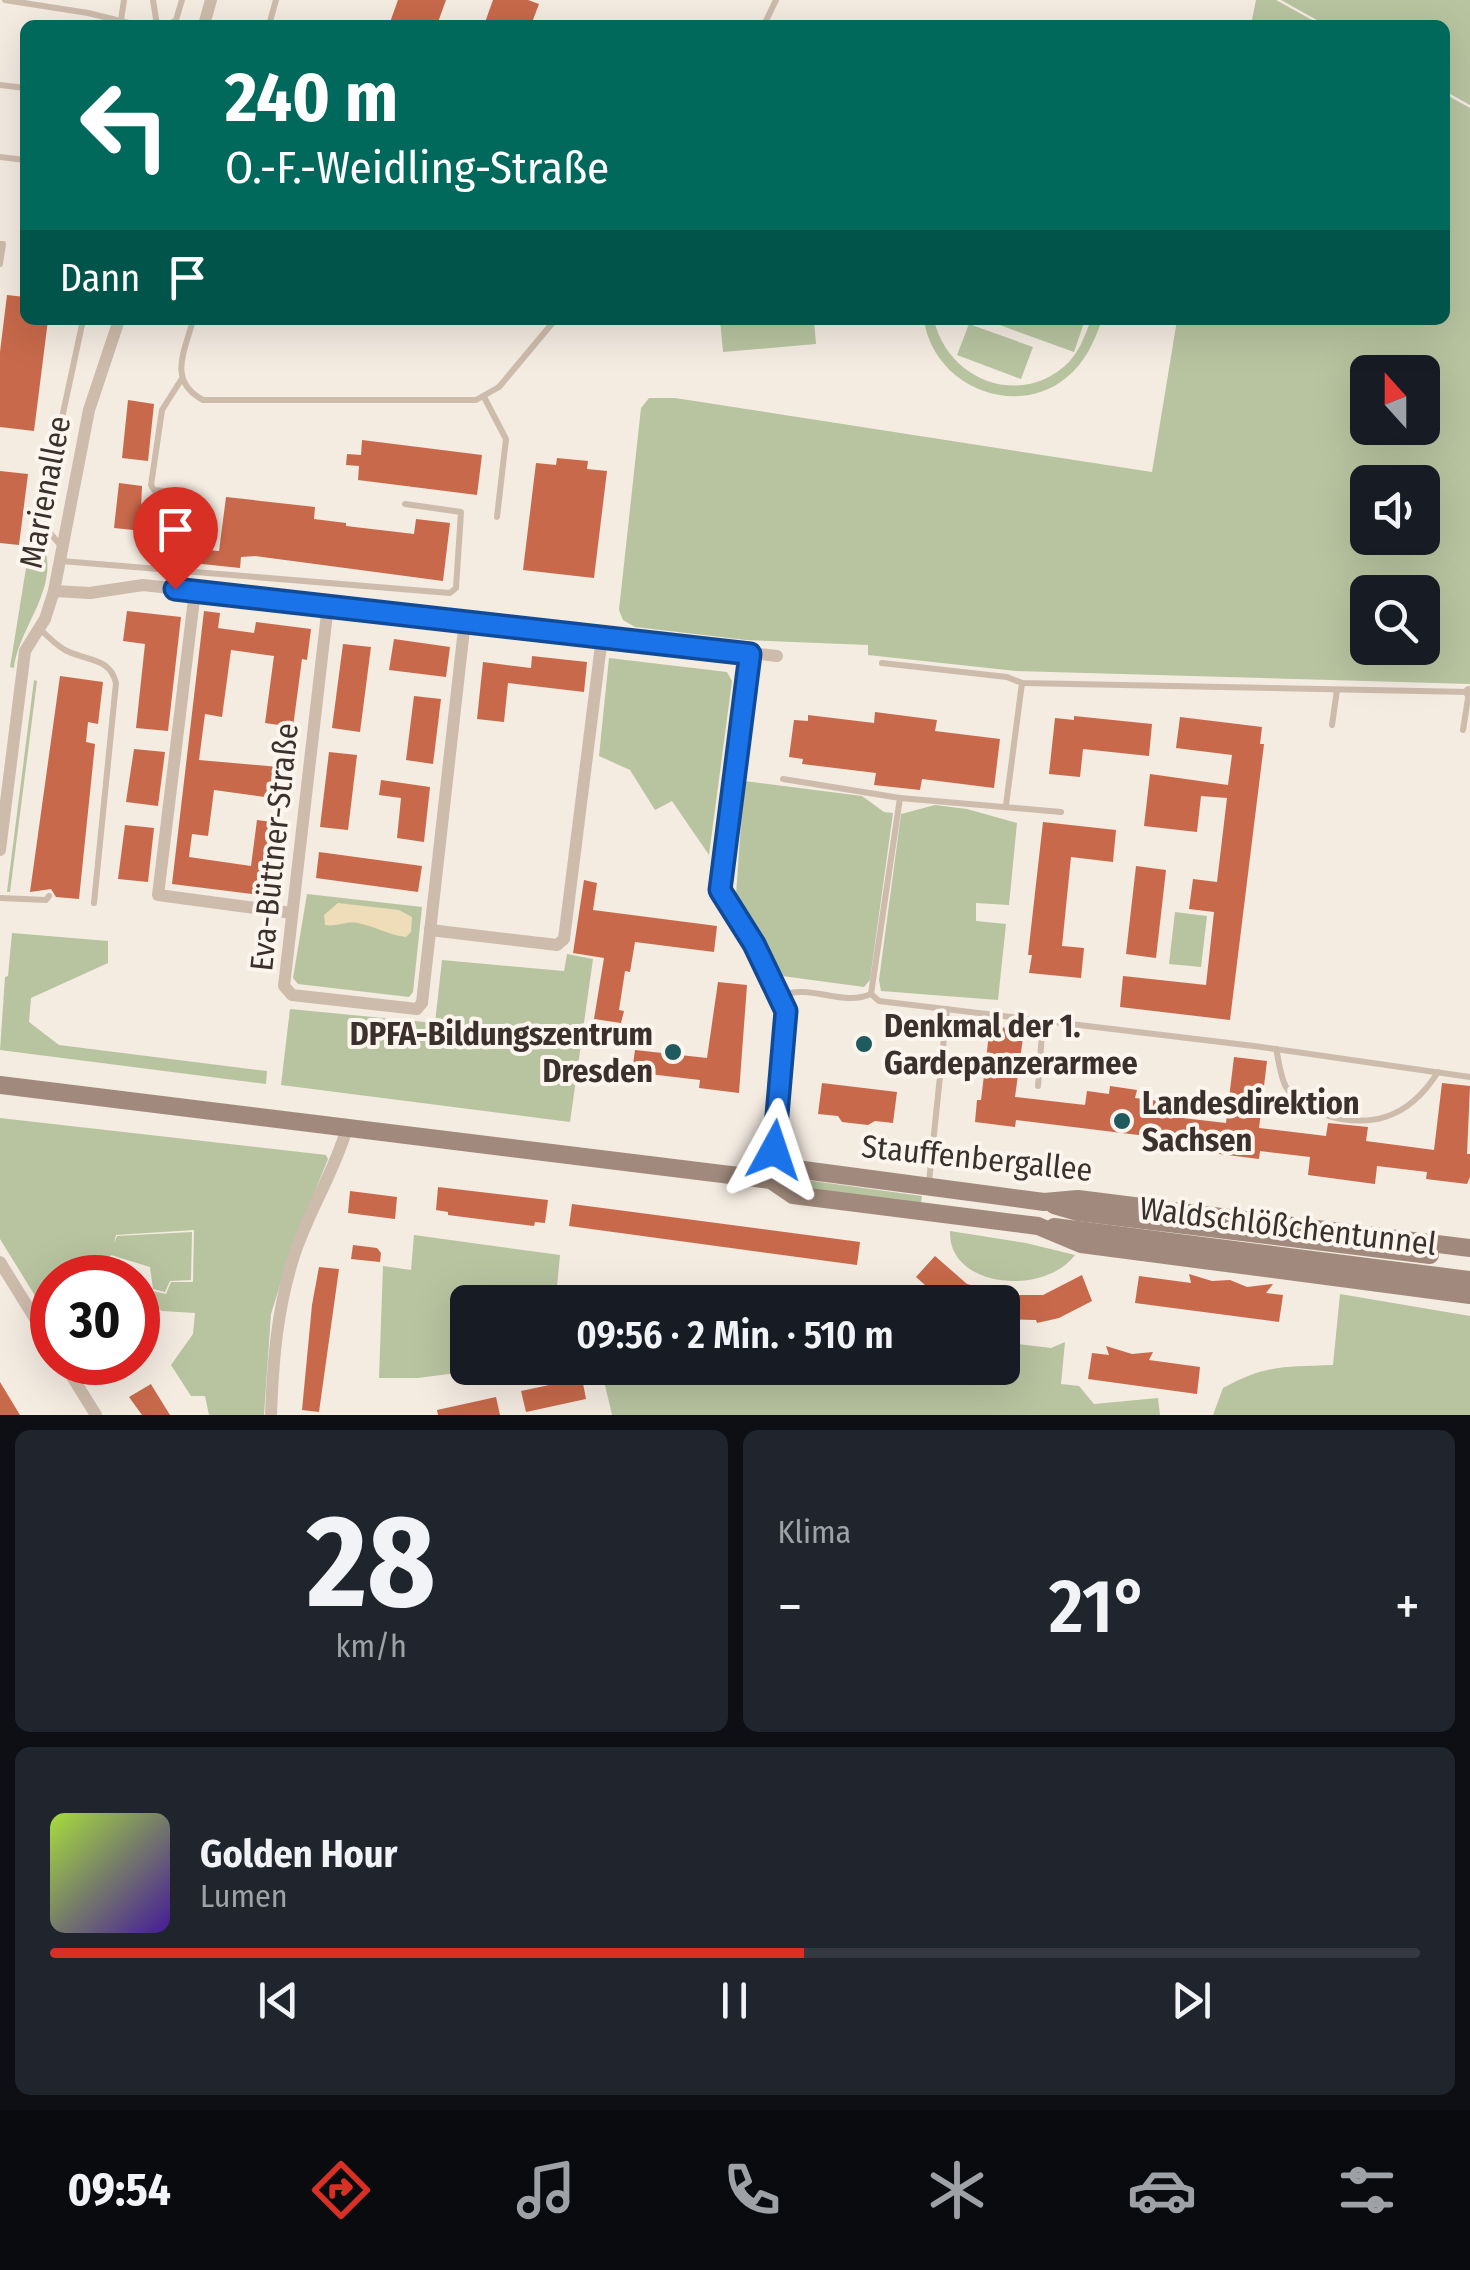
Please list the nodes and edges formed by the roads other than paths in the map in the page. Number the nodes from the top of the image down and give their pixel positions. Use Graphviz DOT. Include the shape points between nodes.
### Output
graph roads {
  1 [pos="5,0"];
  2 [pos="124,0"];
  3 [pos="88,13"];
  4 [pos="87,20"];
  5 [pos="122,20"];
  6 [pos="0,244"];
  7 [pos="0,264"];
  8 [pos="82,325"];
  9 [pos="116,325"];
  10 [pos="193,325"];
  11 [pos="550,325"];
  12 [pos="181,379"];
  13 [pos="484,397"];
  14 [pos="184,493"];
  15 [pos="405,504"];
  16 [pos="497,518"];
  17 [pos="61,554"];
  18 [pos="54,591"];
  19 [pos="195,591"];
  20 [pos="328,605"];
  21 [pos="465,620"];
  22 [pos="40,628"];
  23 [pos="602,637"];
  24 [pos="750,654"];
  25 [pos="777,656"];
  26 [pos="882,663"];
  27 [pos="1022,683"];
  28 [pos="1337,690"];
  29 [pos="1469,692"];
  30 [pos="1332,726"];
  31 [pos="1463,730"];
  32 [pos="783,779"];
  33 [pos="900,798"];
  34 [pos="1006,805"];
  35 [pos="1061,812"];
  36 [pos="0,850"];
  37 [pos="49,896"];
  38 [pos="0,898"];
  39 [pos="94,903"];
  40 [pos="292,912"];
  41 [pos="430,930"];
  42 [pos="871,994"];
  43 [pos="779,996"];
  44 [pos="947,1010"];
  45 [pos="1043,1022"];
  46 [pos="1276,1049"];
  47 [pos="1438,1072"];
  48 [pos="1470,1077"];
  49 [pos="5,1086"];
  50 [pos="1038,1086"];
  51 [pos="348,1128"];
  52 [pos="771,1180"];
  53 [pos="929,1186"];
  54 [pos="1044,1202"];
  55 [pos="1038,1226"];
  56 [pos="1470,1248"];
  57 [pos="1470,1260"];
  58 [pos="0,1262"];
  59 [pos="1470,1280"];
  60 [pos="1470,1296"];
  61 [pos="30,1310"];
  62 [pos="77,1385"];
  63 [pos="96,1415"];
  64 [pos="271,1415"];
  1 -- 3 [label="lane"];
  2 -- 5 [label="lane"];
  3 -- 4 [label="lane"];
  3 -- 5 [label="lane"];
  6 -- 7 [label="lane"];
  8 -- 17 [label="lane" via="42,510 43,526"];
  9 -- 17 [label="street, Marienallee" via="88,410"];
  10 -- 12 [label="lane"];
  11 -- 13 [label="lane"];
  12 -- 13 [label="lane" via="203,400"];
  12 -- 14 [label="lane" via="162,410 151,485"];
  13 -- 16 [label="lane" via="506,440"];
  15 -- 17 [label="lane" via="461,512 456,588 450,592"];
  17 -- 18 [label="street, Marienallee"];
  18 -- 19 [label="street" via="143,585"];
  18 -- 22 [label="street, Marienallee"];
  19 -- 20 [label="street"];
  19 -- 40 [label="street" via="158,895"];
  20 -- 21 [label="street"];
  20 -- 40 [label="street, Eva-Büttner-Straße"];
  21 -- 23 [label="street"];
  21 -- 41 [label="street, Eva-Büttner-Straße"];
  22 -- 36 [label="street, Marienallee" via="25,651"];
  22 -- 39 [label="lane" via="66,650 113,670 116,683"];
  23 -- 24 [label="street"];
  23 -- 41 [label="street" via="564,939 557,945"];
  24 -- 25 [label="street"];
  24 -- 43 [label="street" via="720,890"];
  26 -- 27 [label="lane"];
  27 -- 28 [label="lane"];
  27 -- 34 [label="lane"];
  28 -- 29 [label="lane"];
  28 -- 30 [label="lane"];
  29 -- 31 [label="lane"];
  32 -- 33 [label="lane"];
  33 -- 34 [label="lane"];
  33 -- 42 [label="lane"];
  34 -- 35 [label="lane"];
  37 -- 38 [label="lane"];
  40 -- 41 [label="street, Eva-Büttner-Straße" via="284,986 292,994 416,1009 422,1004"];
  42 -- 43 [label="lane" via="860,1000 794,990"];
  42 -- 44 [label="lane"];
  43 -- 52 [label="street" via="786,1011"];
  44 -- 45 [label="lane"];
  44 -- 53 [label="lane"];
  45 -- 46 [label="lane"];
  45 -- 50 [label="lane"];
  46 -- 47 [label="lane"];
  46 -- 47 [label="lane" via="1295,1097 1349,1120 1402,1109"];
  47 -- 48 [label="lane"];
  49 -- 51 [label="main road"];
  51 -- 52 [label="main road"];
  51 -- 64 [label="street" via="295,1252 277,1315"];
  52 -- 53 [label="main road, Stauffenbergallee" via="796,1168"];
  52 -- 55 [label="main road, Stauffenbergallee" via="793,1195"];
  53 -- 54 [label="main road, Stauffenbergallee"];
  54 -- 56 [label="main road, Stauffenbergallee" via="1078,1198"];
  54 -- 57 [label="main road, Waldschlößchentunnel" via="1078,1212"];
  55 -- 59 [label="main road, Waldschlößchentunnel"];
  55 -- 60 [label="main road, Stauffenbergallee" via="1081,1244"];
  58 -- 61 [label="street"];
  62 -- 63 [label="street"];
}
